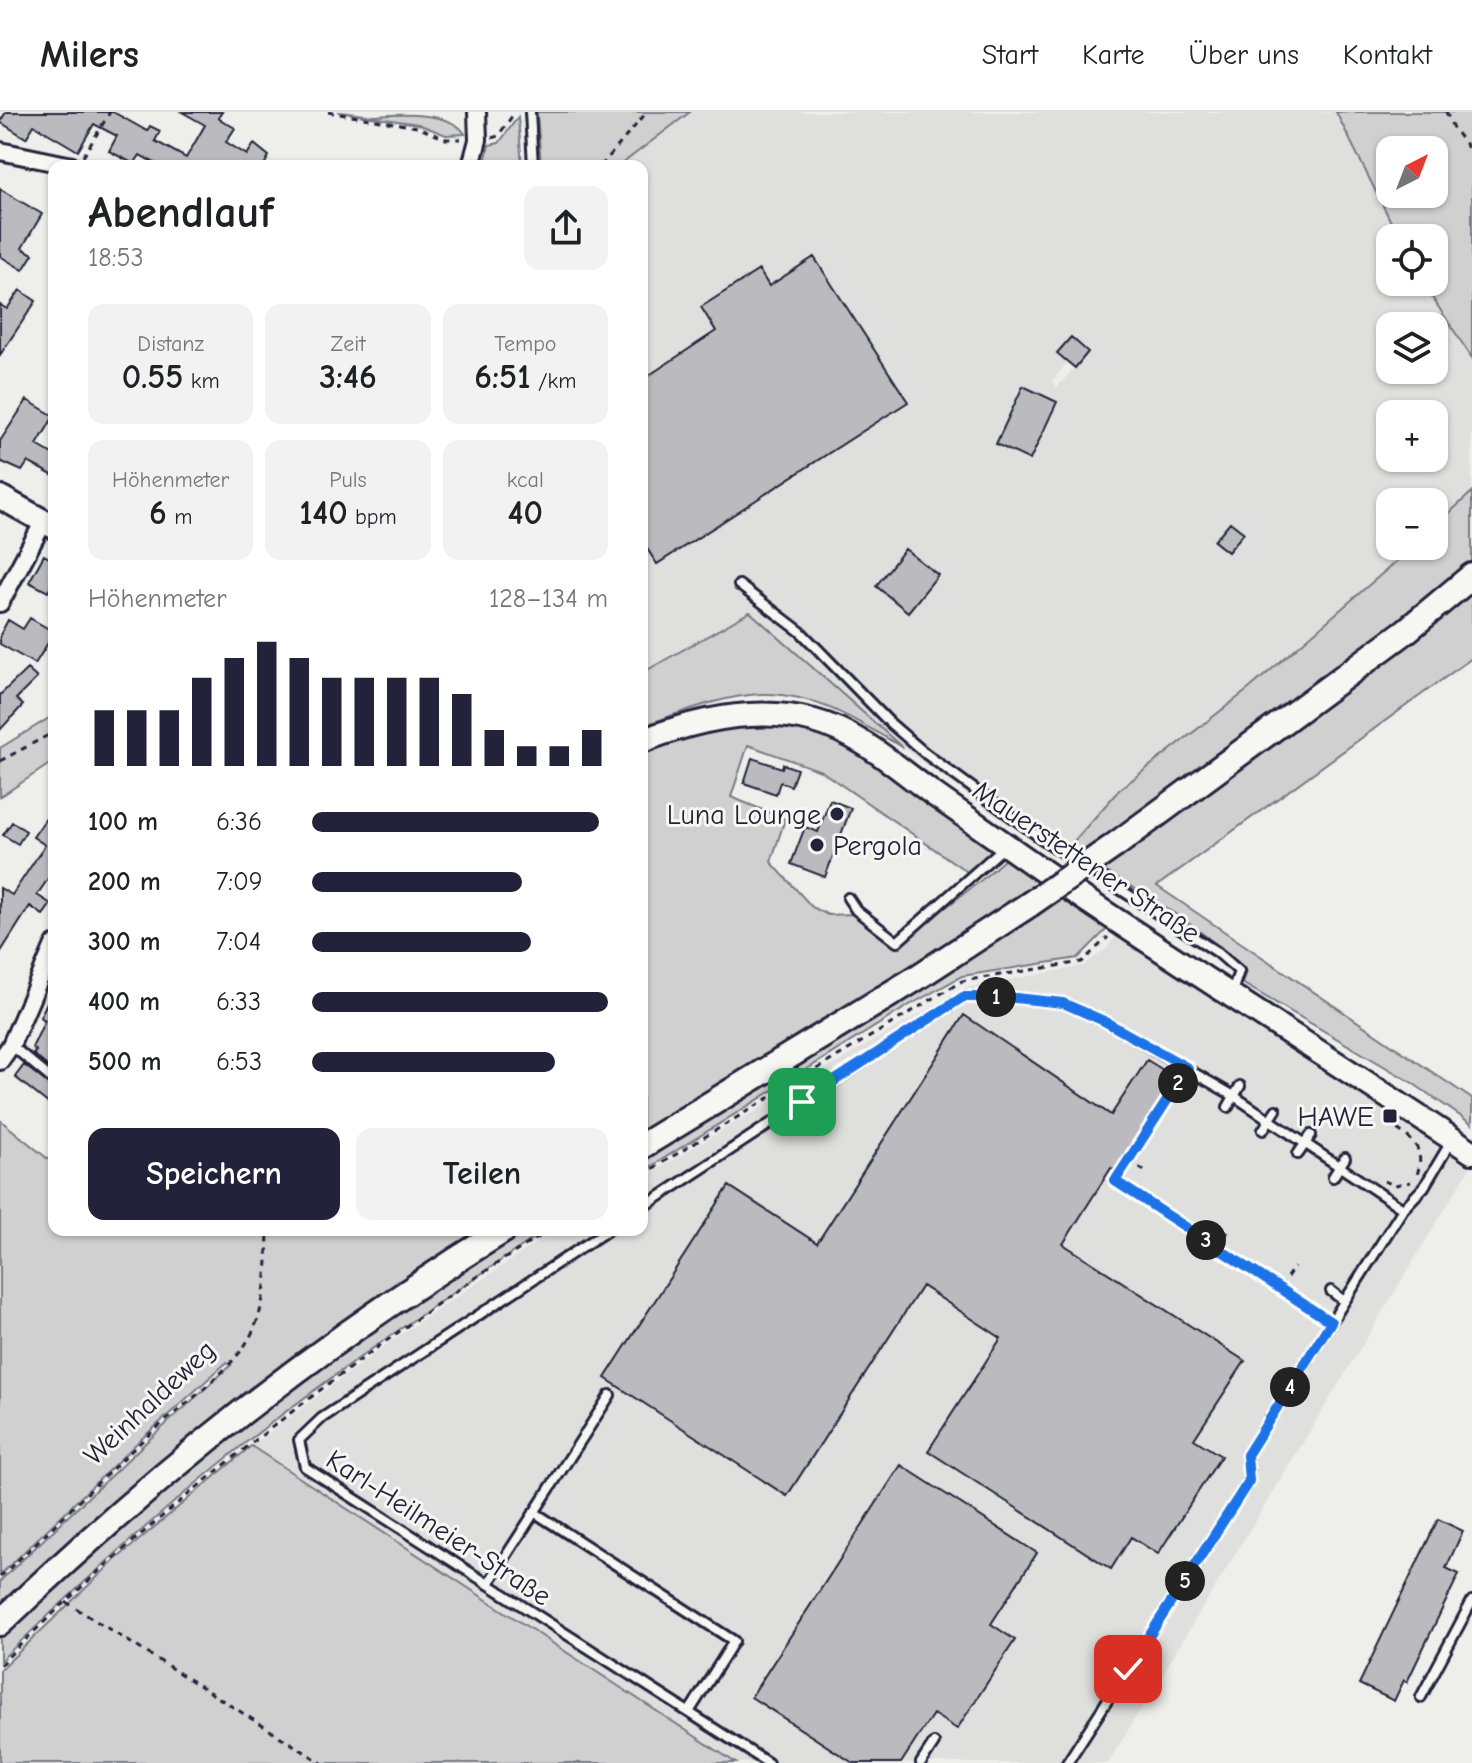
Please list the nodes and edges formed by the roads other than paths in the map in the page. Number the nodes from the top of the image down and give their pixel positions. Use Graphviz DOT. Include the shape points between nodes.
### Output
graph roads {
  1 [pos="477,112"];
  2 [pos="530,112"];
  3 [pos="0,151"];
  4 [pos="473,160"];
  5 [pos="533,160"];
  6 [pos="48,161"];
  7 [pos="0,497"];
  8 [pos="48,523"];
  9 [pos="48,526"];
  10 [pos="1472,576"];
  11 [pos="739,585"];
  12 [pos="0,603"];
  13 [pos="648,739"];
  14 [pos="1007,845"];
  15 [pos="848,898"];
  16 [pos="48,959"];
  17 [pos="1231,994"];
  18 [pos="11,1045"];
  19 [pos="0,1061"];
  20 [pos="48,1076"];
  21 [pos="1240,1086"];
  22 [pos="1234,1096"];
  23 [pos="1228,1107"];
  24 [pos="1276,1110"];
  25 [pos="1269,1121"];
  26 [pos="1263,1130"];
  27 [pos="1311,1135"];
  28 [pos="1453,1139"];
  29 [pos="648,1142"];
  30 [pos="1304,1145"];
  31 [pos="1472,1152"];
  32 [pos="1298,1154"];
  33 [pos="1345,1158"];
  34 [pos="1339,1168"];
  35 [pos="1333,1177"];
  36 [pos="1374,1190"];
  37 [pos="1368,1200"];
  38 [pos="648,1204"];
  39 [pos="1403,1209"];
  40 [pos="494,1236"];
  41 [pos="599,1236"];
  42 [pos="1331,1291"];
  43 [pos="1344,1301"];
  44 [pos="610,1395"];
  45 [pos="534,1512"];
  46 [pos="488,1584"];
  47 [pos="1472,1601"];
  48 [pos="0,1623"];
  49 [pos="1421,1697"];
  50 [pos="689,1712"];
  51 [pos="934,1743"];
  52 [pos="768,1763"];
  53 [pos="921,1763"];
  54 [pos="1067,1763"];
  1 -- 4 [label="street"];
  2 -- 5 [label="lane"];
  3 -- 6 [label="street"];
  7 -- 8 [label="main road"];
  9 -- 12 [label="street"];
  10 -- 29 [label="main road, bridge" via="1406,631 1030,904"];
  11 -- 17 [label="lane" via="801,632 926,754 1041,838 1217,952 1239,971"];
  13 -- 14 [label="main road, Mauerstettener Straße" via="753,714 815,721 886,758"];
  14 -- 15 [label="lane" via="897,942"];
  14 -- 17 [label="main road, Mauerstettener Straße"];
  16 -- 18 [label="street"];
  17 -- 28 [label="main road, Mauerstettener Straße"];
  18 -- 19 [label="street"];
  18 -- 20 [label="lane"];
  21 -- 22 [label="lane"];
  22 -- 23 [label="lane"];
  22 -- 25 [label="lane"];
  22 -- 38 [label="lane" via="1063,1003 963,997"];
  24 -- 25 [label="lane"];
  25 -- 26 [label="lane"];
  25 -- 30 [label="lane"];
  27 -- 30 [label="lane"];
  28 -- 31 [label="main road, Mauerstettener Straße"];
  28 -- 39 [label="lane" via="1424,1187"];
  30 -- 32 [label="lane"];
  30 -- 34 [label="lane"];
  33 -- 34 [label="lane"];
  34 -- 35 [label="lane"];
  34 -- 36 [label="lane"];
  36 -- 37 [label="lane"];
  36 -- 39 [label="lane"];
  39 -- 43 [label="lane"];
  40 -- 48 [label="main road" via="423,1280 250,1404 126,1506"];
  41 -- 46 [label="lane, Karl-Heilmeier-Straße" via="322,1418 299,1440 305,1467"];
  42 -- 43 [label="lane"];
  43 -- 54 [label="lane" via="1247,1455 1249,1481"];
  44 -- 45 [label="lane"];
  45 -- 46 [label="lane"];
  45 -- 50 [label="lane" via="734,1641"];
  46 -- 50 [label="lane, Karl-Heilmeier-Straße"];
  47 -- 49 [label="lane"];
  50 -- 52 [label="lane, Karl-Heilmeier-Straße"];
  51 -- 53 [label="lane"];
}
